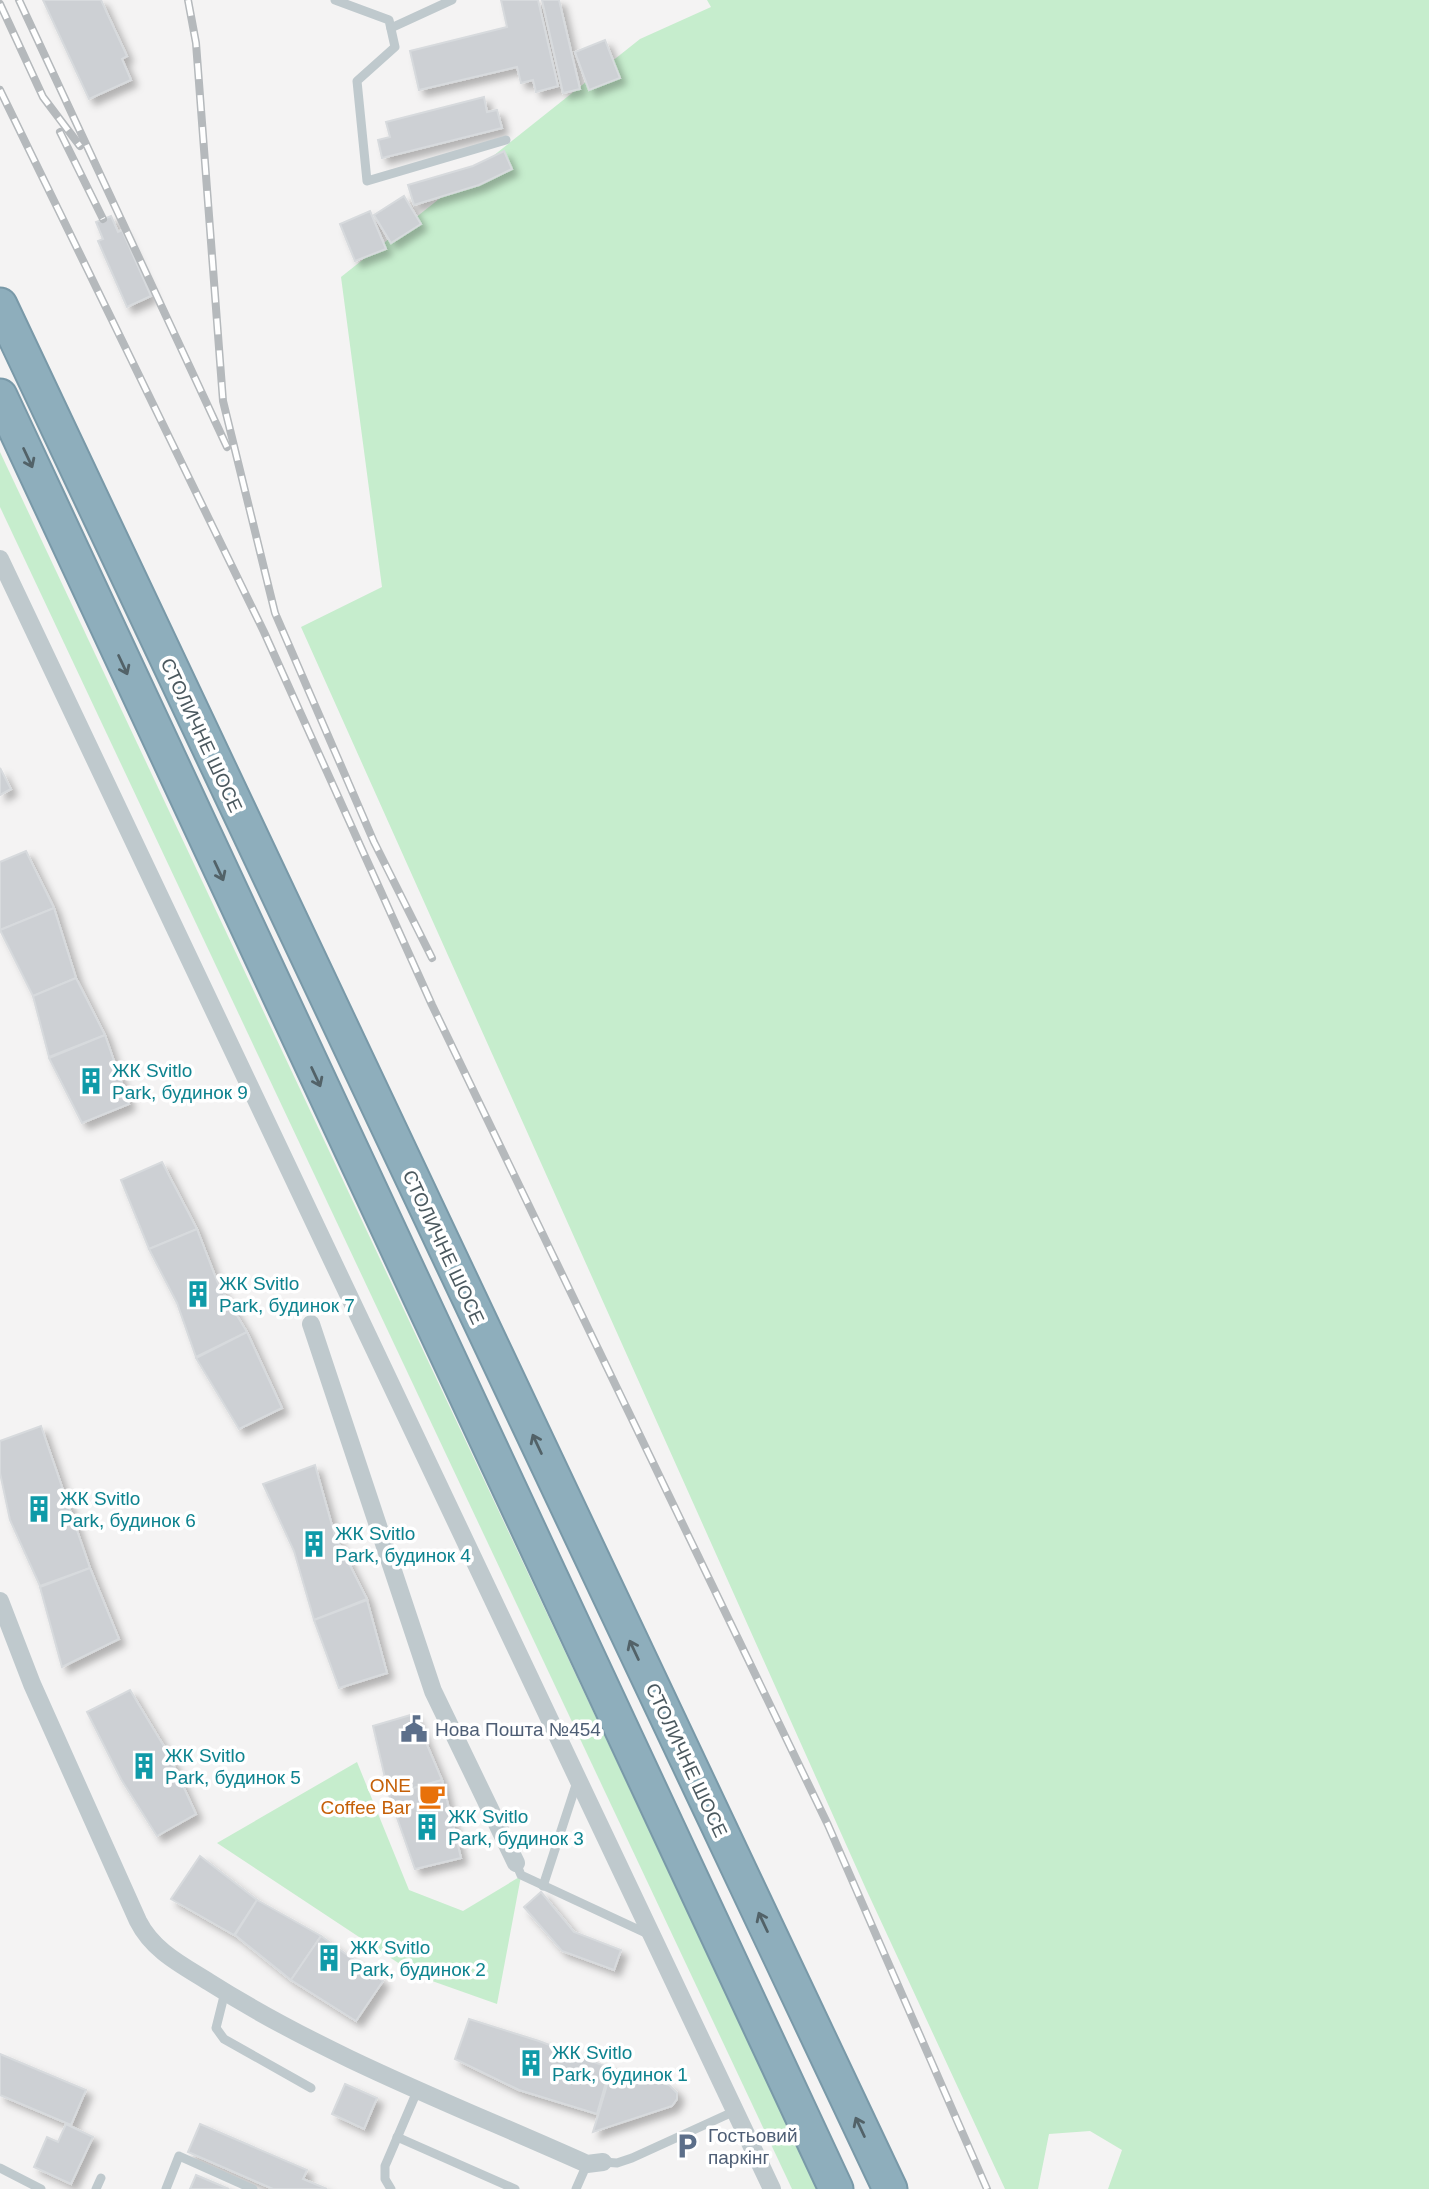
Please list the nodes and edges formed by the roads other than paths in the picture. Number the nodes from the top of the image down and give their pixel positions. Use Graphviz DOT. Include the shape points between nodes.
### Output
graph roads {
  1 [pos="335,0"];
  2 [pos="452,0"];
  3 [pos="391,28"];
  4 [pos="506,140"];
  5 [pos="0,305"];
  6 [pos="0,396"];
  7 [pos="0,559"];
  8 [pos="311,1324"];
  9 [pos="0,1601"];
  10 [pos="578,1782"];
  11 [pos="516,1864"];
  12 [pos="543,1886"];
  13 [pos="652,1936"];
  14 [pos="225,1992"];
  15 [pos="311,2088"];
  16 [pos="418,2089"];
  17 [pos="735,2111"];
  18 [pos="397,2137"];
  19 [pos="595,2163"];
  20 [pos="0,2168"];
  21 [pos="101,2178"];
  22 [pos="41,2189"];
  23 [pos="96,2189"];
  24 [pos="166,2189"];
  25 [pos="253,2189"];
  26 [pos="391,2189"];
  27 [pos="515,2189"];
  28 [pos="576,2189"];
  29 [pos="772,2189"];
  30 [pos="836,2189"];
  31 [pos="890,2189"];
  1 -- 3 [label="lane" via="389,20"];
  2 -- 3 [label="lane"];
  3 -- 4 [label="lane" via="395,47 357,81 367,181"];
  31 -- 5 [label="highway, СТОЛИЧНЕ ШОСЕ, one-way"];
  6 -- 30 [label="highway, one-way"];
  7 -- 10 [label="street"];
  8 -- 11 [label="street" via="433,1691"];
  9 -- 14 [label="street" via="32,1684 145,1936 157,1949"];
  10 -- 12 [label="lane"];
  10 -- 13 [label="street"];
  11 -- 12 [label="lane" via="522,1875"];
  12 -- 13 [label="lane"];
  13 -- 17 [label="street"];
  14 -- 15 [label="lane" via="216,2028 224,2039"];
  14 -- 16 [label="street" via="324,2047"];
  16 -- 18 [label="lane"];
  16 -- 19 [label="street"];
  17 -- 19 [label="lane" via="632,2158"];
  17 -- 29 [label="street"];
  18 -- 26 [label="lane" via="385,2166"];
  18 -- 27 [label="lane"];
  19 -- 28 [label="lane"];
  20 -- 22 [label="lane"];
  21 -- 23 [label="lane"];
  24 -- 25 [label="lane" via="179,2156"];
}
